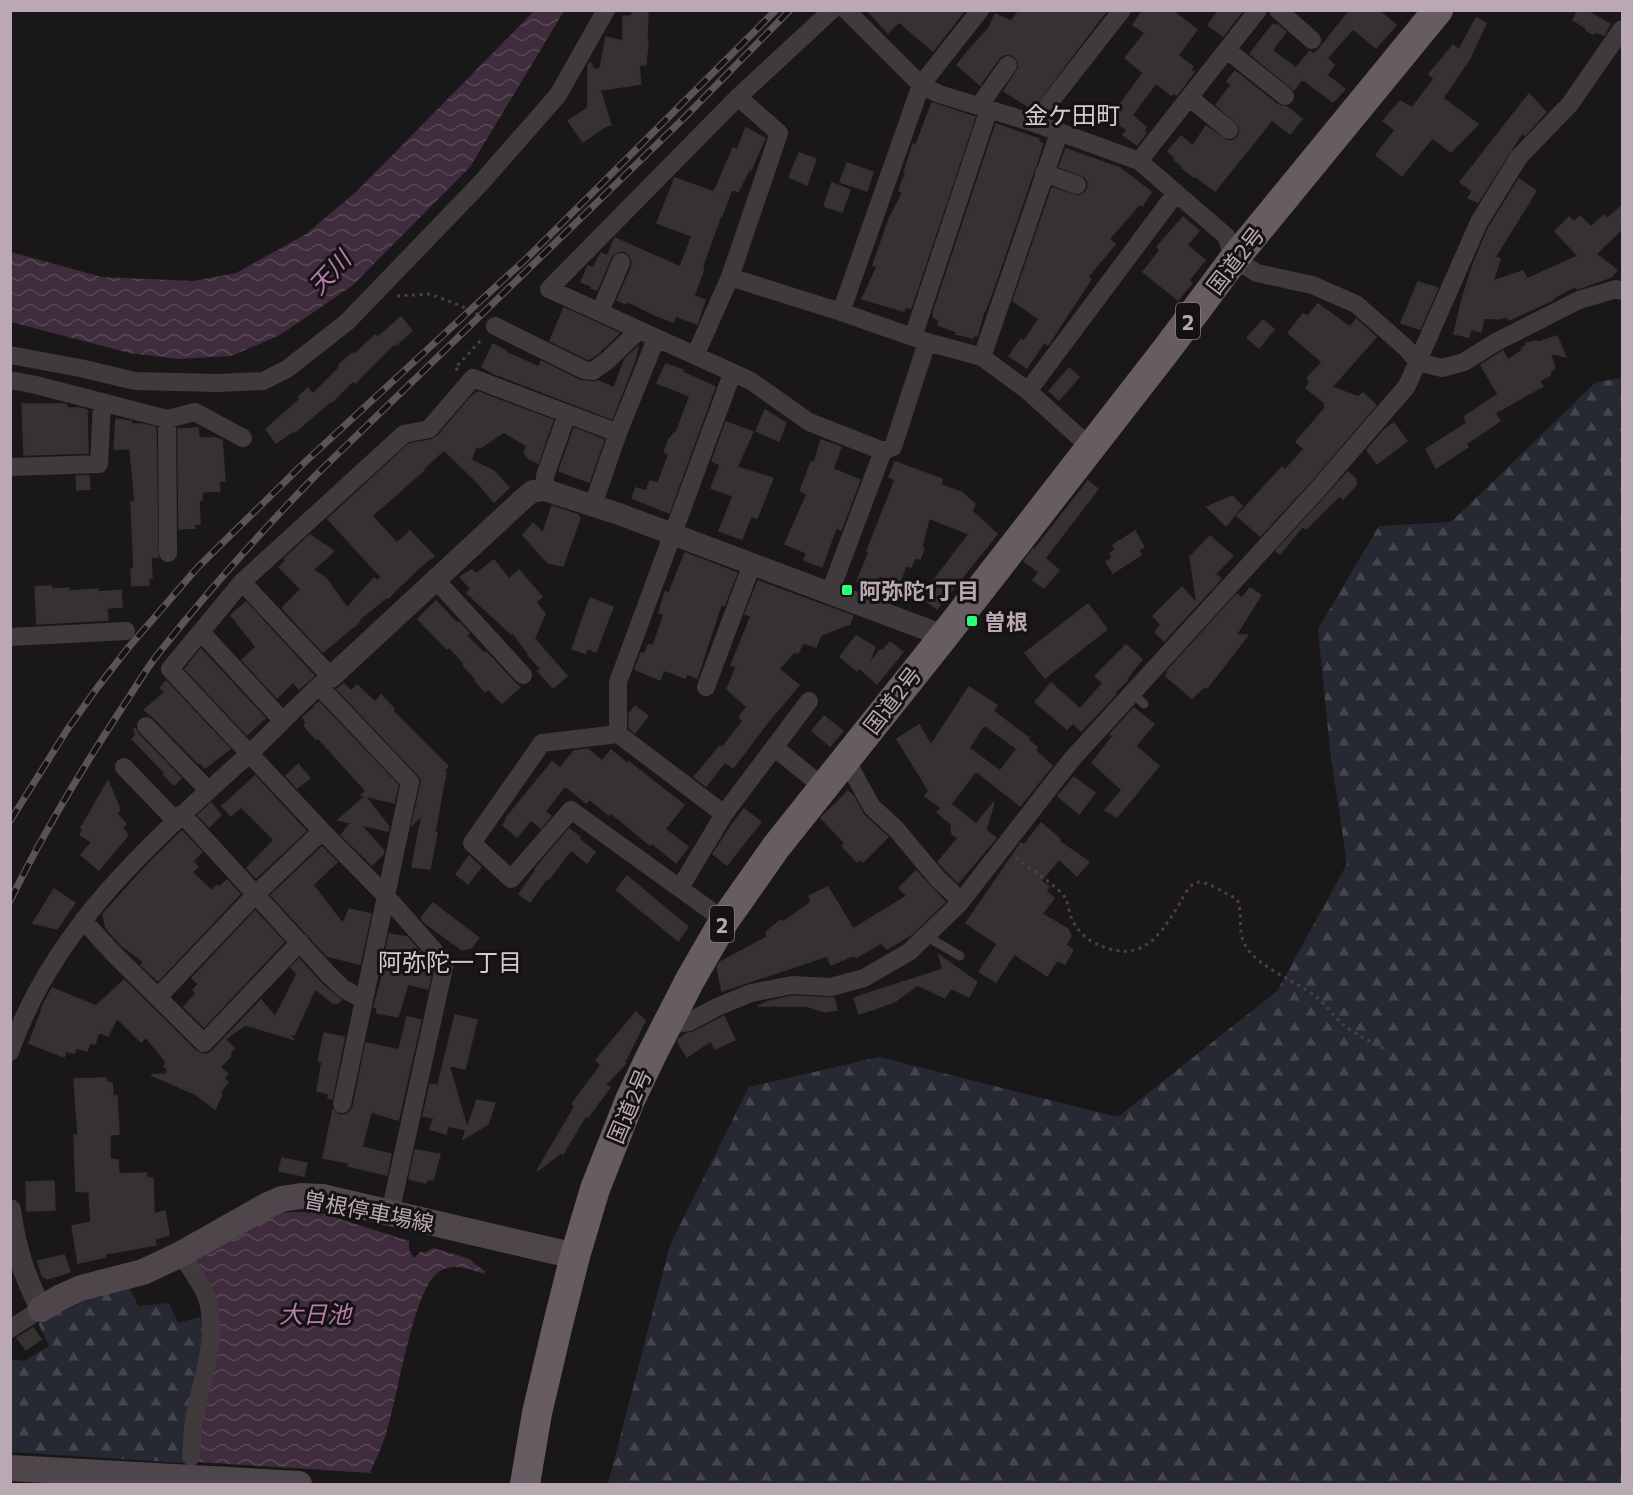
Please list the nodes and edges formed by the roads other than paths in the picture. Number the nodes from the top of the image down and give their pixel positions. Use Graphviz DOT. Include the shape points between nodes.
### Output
graph roads {
  1 [pos="606,10"];
  2 [pos="832,10"];
  3 [pos="846,10"];
  4 [pos="980,10"];
  5 [pos="1122,10"];
  6 [pos="1258,10"];
  7 [pos="1278,10"];
  8 [pos="1429,12"];
  9 [pos="1623,29"];
  10 [pos="1312,40"];
  11 [pos="1227,50"];
  12 [pos="1008,65"];
  13 [pos="921,85"];
  14 [pos="1285,96"];
  15 [pos="738,97"];
  16 [pos="1190,98"];
  17 [pos="984,107"];
  18 [pos="1037,124"];
  19 [pos="1229,130"];
  20 [pos="1059,133"];
  21 [pos="1139,161"];
  22 [pos="1044,173"];
  23 [pos="1077,185"];
  24 [pos="1176,193"];
  25 [pos="1234,259"];
  26 [pos="621,262"];
  27 [pos="730,277"];
  28 [pos="1623,291"];
  29 [pos="600,312"];
  30 [pos="841,312"];
  31 [pos="495,326"];
  32 [pos="638,331"];
  33 [pos="656,339"];
  34 [pos="920,339"];
  35 [pos="10,355"];
  36 [pos="695,356"];
  37 [pos="982,357"];
  38 [pos="1418,362"];
  39 [pos="10,380"];
  40 [pos="729,382"];
  41 [pos="1028,391"];
  42 [pos="102,403"];
  43 [pos="567,414"];
  44 [pos="167,419"];
  45 [pos="618,433"];
  46 [pos="243,438"];
  47 [pos="1090,447"];
  48 [pos="883,451"];
  49 [pos="10,467"];
  50 [pos="545,490"];
  51 [pos="593,505"];
  52 [pos="672,534"];
  53 [pos="174,542"];
  54 [pos="752,564"];
  55 [pos="435,579"];
  56 [pos="242,582"];
  57 [pos="830,592"];
  58 [pos="126,631"];
  59 [pos="201,632"];
  60 [pos="944,636"];
  61 [pos="10,637"];
  62 [pos="523,675"];
  63 [pos="325,681"];
  64 [pos="706,687"];
  65 [pos="282,720"];
  66 [pos="146,726"];
  67 [pos="618,734"];
  68 [pos="774,747"];
  69 [pos="250,753"];
  70 [pos="846,760"];
  71 [pos="124,766"];
  72 [pos="824,788"];
  73 [pos="208,790"];
  74 [pos="728,809"];
  75 [pos="179,817"];
  76 [pos="322,831"];
  77 [pos="680,888"];
  78 [pos="256,894"];
  79 [pos="386,896"];
  80 [pos="961,901"];
  81 [pos="714,913"];
  82 [pos="83,920"];
  83 [pos="926,936"];
  84 [pos="300,942"];
  85 [pos="960,956"];
  86 [pos="158,997"];
  87 [pos="364,1000"];
  88 [pos="667,1026"];
  89 [pos="10,1052"];
  90 [pos="342,1104"];
  91 [pos="10,1210"];
  92 [pos="390,1213"];
  93 [pos="12,1235"];
  94 [pos="181,1254"];
  95 [pos="575,1256"];
  96 [pos="41,1309"];
  97 [pos="10,1329"];
  98 [pos="191,1457"];
  99 [pos="10,1468"];
  100 [pos="299,1485"];
  101 [pos="525,1485"];
  1 -- 35 [label="street" via="558,95 480,184 347,322 287,369 263,381 135,381"];
  2 -- 15 [label="street"];
  3 -- 13 [label="street"];
  4 -- 13 [label="street"];
  5 -- 18 [label="street"];
  6 -- 11 [label="street"];
  7 -- 10 [label="street"];
  8 -- 25 [label="highway, 国道2号 / 2"];
  9 -- 38 [label="street" via="1570,104 1519,157 1479,222"];
  11 -- 14 [label="street"];
  11 -- 16 [label="street"];
  12 -- 17 [label="street"];
  13 -- 17 [label="street"];
  13 -- 30 [label="street"];
  15 -- 27 [label="street" via="779,133"];
  15 -- 29 [label="street" via="549,289"];
  16 -- 19 [label="street"];
  16 -- 21 [label="street"];
  17 -- 18 [label="street"];
  17 -- 34 [label="street"];
  18 -- 20 [label="street"];
  20 -- 21 [label="street"];
  20 -- 22 [label="street"];
  21 -- 24 [label="street"];
  22 -- 23 [label="street"];
  22 -- 37 [label="street"];
  24 -- 25 [label="street" via="1226,236"];
  24 -- 41 [label="street"];
  25 -- 38 [label="street" via="1257,273 1312,285 1356,304"];
  25 -- 47 [label="highway, 国道2号 / 2"];
  26 -- 29 [label="street"];
  27 -- 30 [label="street"];
  27 -- 36 [label="street"];
  28 -- 38 [label="street" via="1616,289 1579,300 1464,362 1442,368"];
  29 -- 32 [label="street"];
  30 -- 34 [label="street"];
  31 -- 32 [label="street" via="593,371"];
  32 -- 33 [label="street"];
  33 -- 36 [label="street"];
  33 -- 45 [label="street"];
  34 -- 37 [label="street"];
  34 -- 48 [label="street" via="893,447"];
  36 -- 48 [label="street" via="751,381 808,422"];
  37 -- 41 [label="street"];
  38 -- 80 [label="street" via="1407,386 1138,698 1072,759"];
  39 -- 42 [label="street"];
  40 -- 52 [label="street"];
  41 -- 47 [label="street"];
  42 -- 44 [label="street"];
  42 -- 49 [label="street" via="99,464"];
  43 -- 45 [label="street"];
  43 -- 50 [label="street" via="545,476"];
  43 -- 56 [label="street" via="473,378 429,429 404,434"];
  44 -- 46 [label="street" via="195,412"];
  44 -- 53 [label="street"];
  45 -- 51 [label="street"];
  47 -- 60 [label="highway, 国道2号 / 2"];
  48 -- 57 [label="street"];
  50 -- 51 [label="street"];
  50 -- 55 [label="street" via="533,491 524,498"];
  51 -- 52 [label="street"];
  52 -- 54 [label="street"];
  52 -- 67 [label="street" via="618,682"];
  54 -- 57 [label="street"];
  54 -- 64 [label="street"];
  55 -- 62 [label="street" via="509,647"];
  55 -- 63 [label="street"];
  56 -- 59 [label="street"];
  56 -- 63 [label="street"];
  57 -- 60 [label="street"];
  58 -- 61 [label="street"];
  59 -- 65 [label="street"];
  59 -- 69 [label="street" via="170,669"];
  60 -- 70 [label="highway, 国道2号 / 2"];
  63 -- 65 [label="street"];
  63 -- 79 [label="street" via="410,782"];
  65 -- 69 [label="street"];
  66 -- 73 [label="street"];
  67 -- 74 [label="street"];
  67 -- 77 [label="street" via="542,742 472,843 511,879 571,810"];
  68 -- 72 [label="street"];
  68 -- 74 [label="street"];
  68 -- 74 [label="street" via="809,700"];
  69 -- 73 [label="street"];
  69 -- 76 [label="street"];
  70 -- 72 [label="highway, 国道2号 / 2"];
  70 -- 80 [label="street" via="872,807"];
  71 -- 75 [label="street"];
  72 -- 88 [label="highway, 国道2号 / 2" via="724,921"];
  73 -- 75 [label="street"];
  74 -- 77 [label="street"];
  75 -- 78 [label="street"];
  75 -- 82 [label="street" via="114,881"];
  76 -- 78 [label="street"];
  76 -- 79 [label="street"];
  77 -- 81 [label="street"];
  78 -- 84 [label="street"];
  78 -- 86 [label="street"];
  79 -- 87 [label="street"];
  79 -- 92 [label="street" via="445,963"];
  80 -- 83 [label="street"];
  82 -- 86 [label="street"];
  82 -- 89 [label="street" via="31,1001"];
  83 -- 85 [label="lane"];
  83 -- 88 [label="street" via="909,952 864,978 831,987 792,985 751,993 689,1022"];
  84 -- 86 [label="street" via="204,1043"];
  84 -- 87 [label="street" via="344,989"];
  87 -- 90 [label="street"];
  88 -- 95 [label="highway, 国道2号 / 2" via="630,1100 595,1190"];
  91 -- 93 [label="street"];
  92 -- 94 [label="main road, 曽根停車場線" via="322,1197 282,1199"];
  92 -- 95 [label="main road, 曽根停車場線"];
  93 -- 96 [label="street"];
  94 -- 96 [label="main road, 曽根停車場線" via="143,1272 81,1288"];
  94 -- 98 [label="street" via="206,1295 211,1327 193,1423"];
  95 -- 101 [label="highway, 国道2号 / 2" via="537,1413"];
  96 -- 97 [label="street"];
  99 -- 100 [label="main road"];
}
